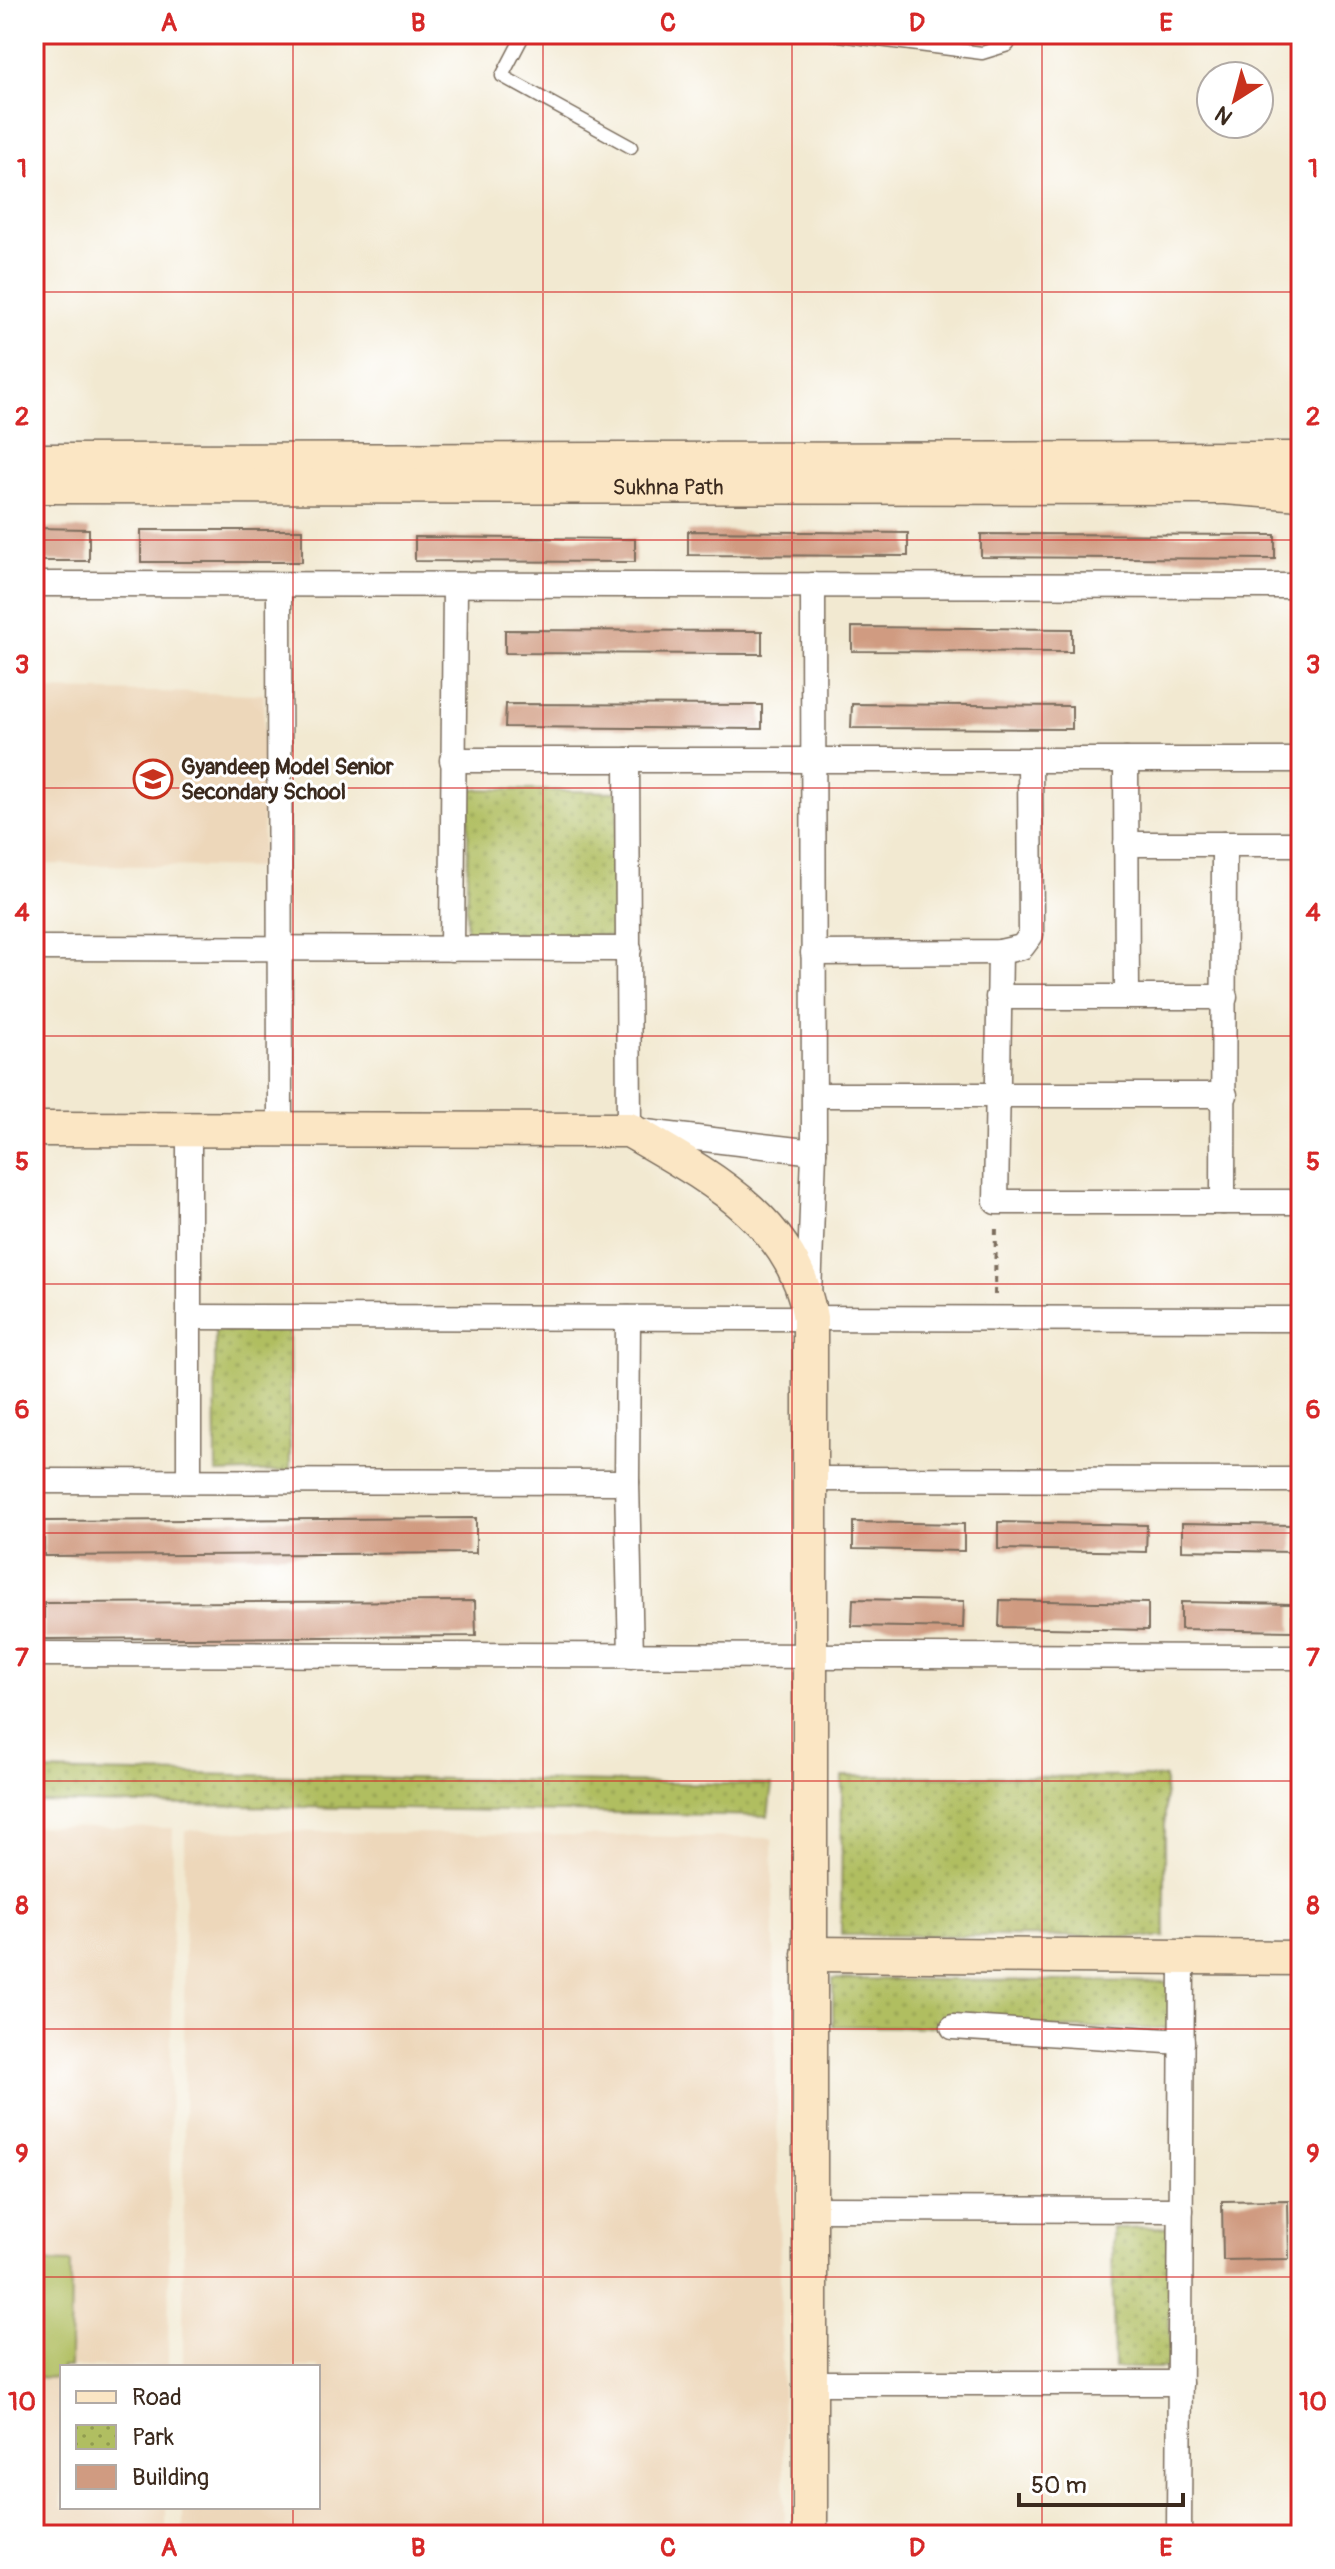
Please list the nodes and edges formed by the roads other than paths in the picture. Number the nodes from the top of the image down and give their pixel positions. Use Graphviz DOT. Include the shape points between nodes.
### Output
graph roads {
  1 [pos="524,34"];
  2 [pos="831,34"];
  3 [pos="1012,34"];
  4 [pos="631,147"];
  5 [pos="1295,453"];
  6 [pos="34,461"];
  7 [pos="34,486"];
  8 [pos="1301,493"];
  9 [pos="34,584"];
  10 [pos="279,585"];
  11 [pos="455,585"];
  12 [pos="813,585"];
  13 [pos="1301,586"];
  14 [pos="452,760"];
  15 [pos="627,760"];
  16 [pos="812,760"];
  17 [pos="1030,760"];
  18 [pos="1126,760"];
  19 [pos="1301,760"];
  20 [pos="1126,844"];
  21 [pos="1224,844"];
  22 [pos="1301,844"];
  23 [pos="34,948"];
  24 [pos="279,949"];
  25 [pos="452,949"];
  26 [pos="629,949"];
  27 [pos="1000,952"];
  28 [pos="813,953"];
  29 [pos="998,997"];
  30 [pos="1127,997"];
  31 [pos="1225,997"];
  32 [pos="815,1095"];
  33 [pos="999,1095"];
  34 [pos="1225,1095"];
  35 [pos="34,1129"];
  36 [pos="189,1130"];
  37 [pos="280,1130"];
  38 [pos="629,1130"];
  39 [pos="814,1152"];
  40 [pos="1223,1202"];
  41 [pos="1301,1202"];
  42 [pos="809,1312"];
  43 [pos="191,1317"];
  44 [pos="628,1318"];
  45 [pos="1301,1319"];
  46 [pos="811,1479"];
  47 [pos="1301,1480"];
  48 [pos="34,1481"];
  49 [pos="189,1481"];
  50 [pos="627,1482"];
  51 [pos="34,1654"];
  52 [pos="631,1656"];
  53 [pos="812,1656"];
  54 [pos="1301,1657"];
  55 [pos="809,1954"];
  56 [pos="1182,1957"];
  57 [pos="1301,1958"];
  58 [pos="953,2027"];
  59 [pos="1182,2042"];
  60 [pos="810,2209"];
  61 [pos="1181,2210"];
  62 [pos="810,2383"];
  63 [pos="1180,2383"];
  64 [pos="810,2535"];
  65 [pos="1179,2535"];
  1 -- 4 [label="lane" via="502,76"];
  2 -- 3 [label="lane" via="982,53 1008,45"];
  5 -- 6 [label="street, Sukhna Path"];
  7 -- 8 [label="street, Sukhna Path" via="1225,487"];
  9 -- 10 [label="street"];
  10 -- 11 [label="street"];
  10 -- 24 [label="street"];
  11 -- 12 [label="street"];
  11 -- 14 [label="street"];
  12 -- 13 [label="street"];
  12 -- 16 [label="street"];
  14 -- 15 [label="street"];
  14 -- 25 [label="street"];
  15 -- 16 [label="street"];
  15 -- 26 [label="street"];
  16 -- 17 [label="street"];
  16 -- 28 [label="street"];
  17 -- 18 [label="street"];
  17 -- 27 [label="street" via="1031,935 1022,947"];
  18 -- 19 [label="street"];
  18 -- 20 [label="street"];
  20 -- 21 [label="street"];
  20 -- 30 [label="street"];
  21 -- 22 [label="street"];
  21 -- 31 [label="street"];
  23 -- 24 [label="street"];
  24 -- 25 [label="street"];
  24 -- 37 [label="street"];
  25 -- 26 [label="street"];
  26 -- 38 [label="street"];
  27 -- 28 [label="street"];
  27 -- 29 [label="street"];
  28 -- 32 [label="street"];
  29 -- 30 [label="street"];
  29 -- 33 [label="street"];
  30 -- 31 [label="street"];
  31 -- 34 [label="street"];
  32 -- 33 [label="street"];
  32 -- 39 [label="street"];
  33 -- 34 [label="street"];
  33 -- 40 [label="street" via="996,1202"];
  34 -- 40 [label="street"];
  35 -- 36 [label="street"];
  36 -- 37 [label="street"];
  36 -- 43 [label="street"];
  37 -- 38 [label="street"];
  38 -- 39 [label="street"];
  38 -- 42 [label="street" via="752,1209 789,1253"];
  39 -- 42 [label="street"];
  40 -- 41 [label="street"];
  42 -- 44 [label="street"];
  42 -- 45 [label="street"];
  42 -- 46 [label="street"];
  43 -- 44 [label="street"];
  43 -- 49 [label="street"];
  44 -- 50 [label="street"];
  46 -- 47 [label="street"];
  46 -- 53 [label="street"];
  48 -- 49 [label="street"];
  49 -- 50 [label="street"];
  50 -- 52 [label="street"];
  51 -- 52 [label="street"];
  52 -- 53 [label="street"];
  53 -- 54 [label="street"];
  53 -- 55 [label="street"];
  55 -- 56 [label="street"];
  55 -- 60 [label="street"];
  56 -- 57 [label="street"];
  56 -- 59 [label="street"];
  58 -- 59 [label="street"];
  59 -- 61 [label="street"];
  60 -- 61 [label="street"];
  60 -- 62 [label="street"];
  61 -- 63 [label="street"];
  62 -- 63 [label="street"];
  62 -- 64 [label="street"];
  63 -- 65 [label="street"];
}
